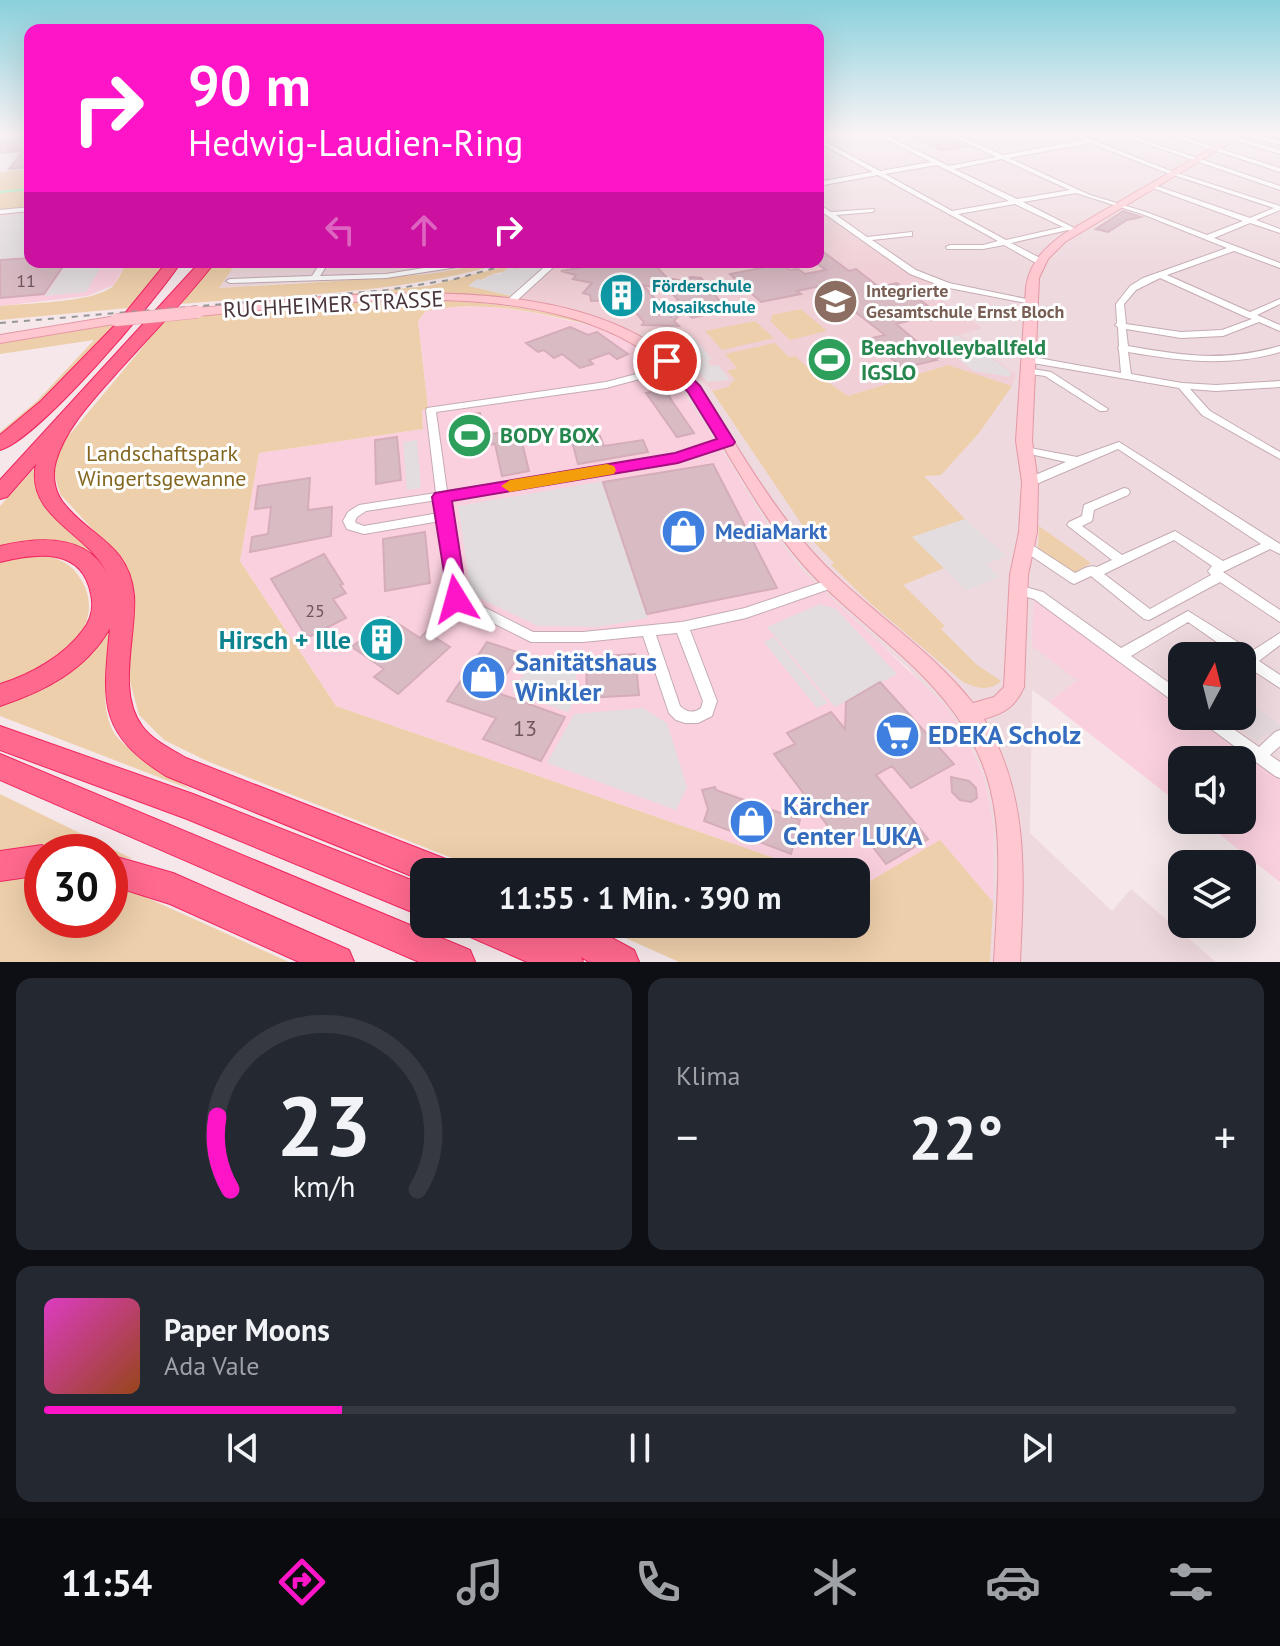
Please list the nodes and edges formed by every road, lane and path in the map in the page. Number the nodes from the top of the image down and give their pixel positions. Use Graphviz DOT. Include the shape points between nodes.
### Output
graph roads {
  1 [pos="846,179"];
  2 [pos="889,179"];
  3 [pos="969,179"];
  4 [pos="1051,179"];
  5 [pos="1164,179"];
  6 [pos="1192,179"];
  7 [pos="1251,179"];
  8 [pos="824,183"];
  9 [pos="1152,186"];
  10 [pos="1280,188"];
  11 [pos="1077,191"];
  12 [pos="1015,202"];
  13 [pos="1118,206"];
  14 [pos="1280,208"];
  15 [pos="24,210"];
  16 [pos="824,210"];
  17 [pos="872,210"];
  18 [pos="0,212"];
  19 [pos="952,213"];
  20 [pos="830,214"];
  21 [pos="1251,221"];
  22 [pos="1072,230"];
  23 [pos="1280,231"];
  24 [pos="909,234"];
  25 [pos="1207,238"];
  26 [pos="865,239"];
  27 [pos="1006,243"];
  28 [pos="950,247"];
  29 [pos="1234,248"];
  30 [pos="1039,261"];
  31 [pos="1280,266"];
  32 [pos="172,268"];
  33 [pos="173,268"];
  34 [pos="192,268"];
  35 [pos="203,268"];
  36 [pos="321,268"];
  37 [pos="444,268"];
  38 [pos="548,268"];
  39 [pos="1160,275"];
  40 [pos="314,279"];
  41 [pos="230,281"];
  42 [pos="1280,301"];
  43 [pos="1031,302"];
  44 [pos="509,303"];
  45 [pos="158,305"];
  46 [pos="1254,317"];
  47 [pos="1119,325"];
  48 [pos="1280,328"];
  49 [pos="0,339"];
  50 [pos="1122,348"];
  51 [pos="1280,349"];
  52 [pos="1027,365"];
  53 [pos="674,367"];
  54 [pos="1126,376"];
  55 [pos="1280,384"];
  56 [pos="1182,386"];
  57 [pos="78,407"];
  58 [pos="1103,409"];
  59 [pos="727,442"];
  60 [pos="0,444"];
  61 [pos="1025,450"];
  62 [pos="1280,456"];
  63 [pos="1078,461"];
  64 [pos="0,475"];
  65 [pos="1030,482"];
  66 [pos="0,492"];
  67 [pos="1124,492"];
  68 [pos="442,497"];
  69 [pos="444,516"];
  70 [pos="1100,545"];
  71 [pos="1025,546"];
  72 [pos="1275,547"];
  73 [pos="0,554"];
  74 [pos="1120,560"];
  75 [pos="1102,570"];
  76 [pos="1221,572"];
  77 [pos="831,584"];
  78 [pos="1018,590"];
  79 [pos="1171,603"];
  80 [pos="1149,615"];
  81 [pos="1188,616"];
  82 [pos="1280,617"];
  83 [pos="682,627"];
  84 [pos="1166,628"];
  85 [pos="648,632"];
  86 [pos="1222,642"];
  87 [pos="1278,643"];
  88 [pos="1121,655"];
  89 [pos="1256,656"];
  90 [pos="1256,666"];
  91 [pos="1277,676"];
  92 [pos="1168,690"];
  93 [pos="0,695"];
  94 [pos="969,713"];
  95 [pos="1223,730"];
  96 [pos="1280,737"];
  97 [pos="0,738"];
  98 [pos="1259,756"];
  99 [pos="0,767"];
  100 [pos="1280,771"];
  101 [pos="410,860"];
  102 [pos="24,863"];
  103 [pos="0,866"];
  104 [pos="128,875"];
  105 [pos="410,895"];
  106 [pos="510,938"];
  107 [pos="578,938"];
  108 [pos="337,962"];
  109 [pos="458,962"];
  110 [pos="566,962"];
  111 [pos="622,962"];
  112 [pos="1007,962"];
  1 -- 8 [label="street"];
  2 -- 19 [label="street"];
  3 -- 12 [label="street"];
  4 -- 11 [label="street"];
  5 -- 9 [label="street"];
  6 -- 14 [label="street"];
  7 -- 10 [label="street"];
  9 -- 13 [label="street"];
  9 -- 21 [label="street"];
  11 -- 12 [label="street"];
  11 -- 13 [label="street"];
  12 -- 19 [label="street"];
  12 -- 22 [label="street"];
  13 -- 22 [label="street"];
  13 -- 25 [label="street"];
  14 -- 21 [label="street"];
  15 -- 18 [label="street"];
  16 -- 20 [label="street"];
  17 -- 20 [label="street"];
  19 -- 27 [label="street"];
  20 -- 26 [label="street"];
  21 -- 23 [label="street"];
  21 -- 25 [label="street"];
  22 -- 27 [label="street"];
  22 -- 30 [label="street"];
  24 -- 26 [label="street"];
  25 -- 29 [label="street"];
  26 -- 43 [label="street" via="913,272 947,285"];
  27 -- 28 [label="street"];
  27 -- 30 [label="street"];
  29 -- 31 [label="street"];
  29 -- 39 [label="street"];
  30 -- 43 [label="street"];
  32 -- 60 [label="highway" via="33,418"];
  33 -- 45 [label="highway"];
  34 -- 45 [label="highway"];
  35 -- 57 [label="highway"];
  36 -- 40 [label="street"];
  37 -- 40 [label="street"];
  38 -- 44 [label="street"];
  39 -- 46 [label="street"];
  39 -- 47 [label="street" via="1133,288 1120,304"];
  40 -- 41 [label="street"];
  42 -- 46 [label="street"];
  43 -- 52 [label="street"];
  44 -- 49 [label="street, RUCHHEIMER STRASSE, bridge" via="389,297 116,320"];
  44 -- 53 [label="street, RUCHHEIMER STRASSE" via="605,325"];
  45 -- 64 [label="highway"];
  46 -- 47 [label="street" via="1223,333 1195,335"];
  46 -- 48 [label="street"];
  47 -- 50 [label="street"];
  50 -- 51 [label="street" via="1201,361"];
  50 -- 54 [label="street"];
  52 -- 54 [label="street"];
  52 -- 58 [label="street"];
  52 -- 61 [label="street"];
  53 -- 59 [label="street, RUCHHEIMER STRASSE"];
  53 -- 68 [label="street" via="606,385 431,410"];
  54 -- 56 [label="street"];
  55 -- 56 [label="street"];
  56 -- 62 [label="street" via="1206,413"];
  57 -- 66 [label="highway"];
  57 -- 101 [label="highway" via="45,467 47,496 117,568 124,626 118,694 132,734 176,767"];
  59 -- 68 [label="street" via="678,458"];
  59 -- 77 [label="street, RUCHHEIMER STRASSE" via="781,525"];
  61 -- 63 [label="street"];
  61 -- 65 [label="street"];
  63 -- 65 [label="street"];
  63 -- 72 [label="street" via="1119,445"];
  65 -- 71 [label="street"];
  67 -- 70 [label="street" via="1088,508 1088,518 1073,525"];
  68 -- 69 [label="street"];
  68 -- 69 [label="street" via="363,508 349,521 364,530"];
  69 -- 85 [label="street" via="456,599 531,637"];
  70 -- 74 [label="street"];
  70 -- 75 [label="street" via="1096,559"];
  71 -- 75 [label="street" via="1074,579"];
  71 -- 78 [label="street"];
  72 -- 76 [label="street"];
  73 -- 93 [label="highway" via="35,547 74,551 97,575 104,608 79,652 45,676"];
  74 -- 75 [label="street"];
  74 -- 76 [label="street" via="1175,535"];
  75 -- 80 [label="street"];
  76 -- 79 [label="street"];
  76 -- 82 [label="street"];
  77 -- 83 [label="street" via="746,613"];
  77 -- 94 [label="street, RUCHHEIMER STRASSE" via="924,665"];
  78 -- 88 [label="street" via="1038,595"];
  78 -- 94 [label="street" via="1012,694 1000,705"];
  79 -- 80 [label="street"];
  79 -- 81 [label="street"];
  80 -- 84 [label="street"];
  81 -- 84 [label="street"];
  81 -- 86 [label="street"];
  83 -- 85 [label="street"];
  83 -- 85 [label="street" via="710,701 707,712 696,718 674,709"];
  84 -- 88 [label="street"];
  87 -- 89 [label="street"];
  88 -- 92 [label="street"];
  90 -- 91 [label="street"];
  94 -- 112 [label="street, RUCHHEIMER STRASSE" via="997,767 1008,808"];
  95 -- 98 [label="street"];
  96 -- 98 [label="street"];
  97 -- 105 [label="highway"];
  98 -- 100 [label="street"];
  99 -- 109 [label="highway"];
  102 -- 103 [label="highway"];
  104 -- 108 [label="highway" via="173,889"];
  106 -- 110 [label="highway"];
  107 -- 111 [label="highway"];
}
